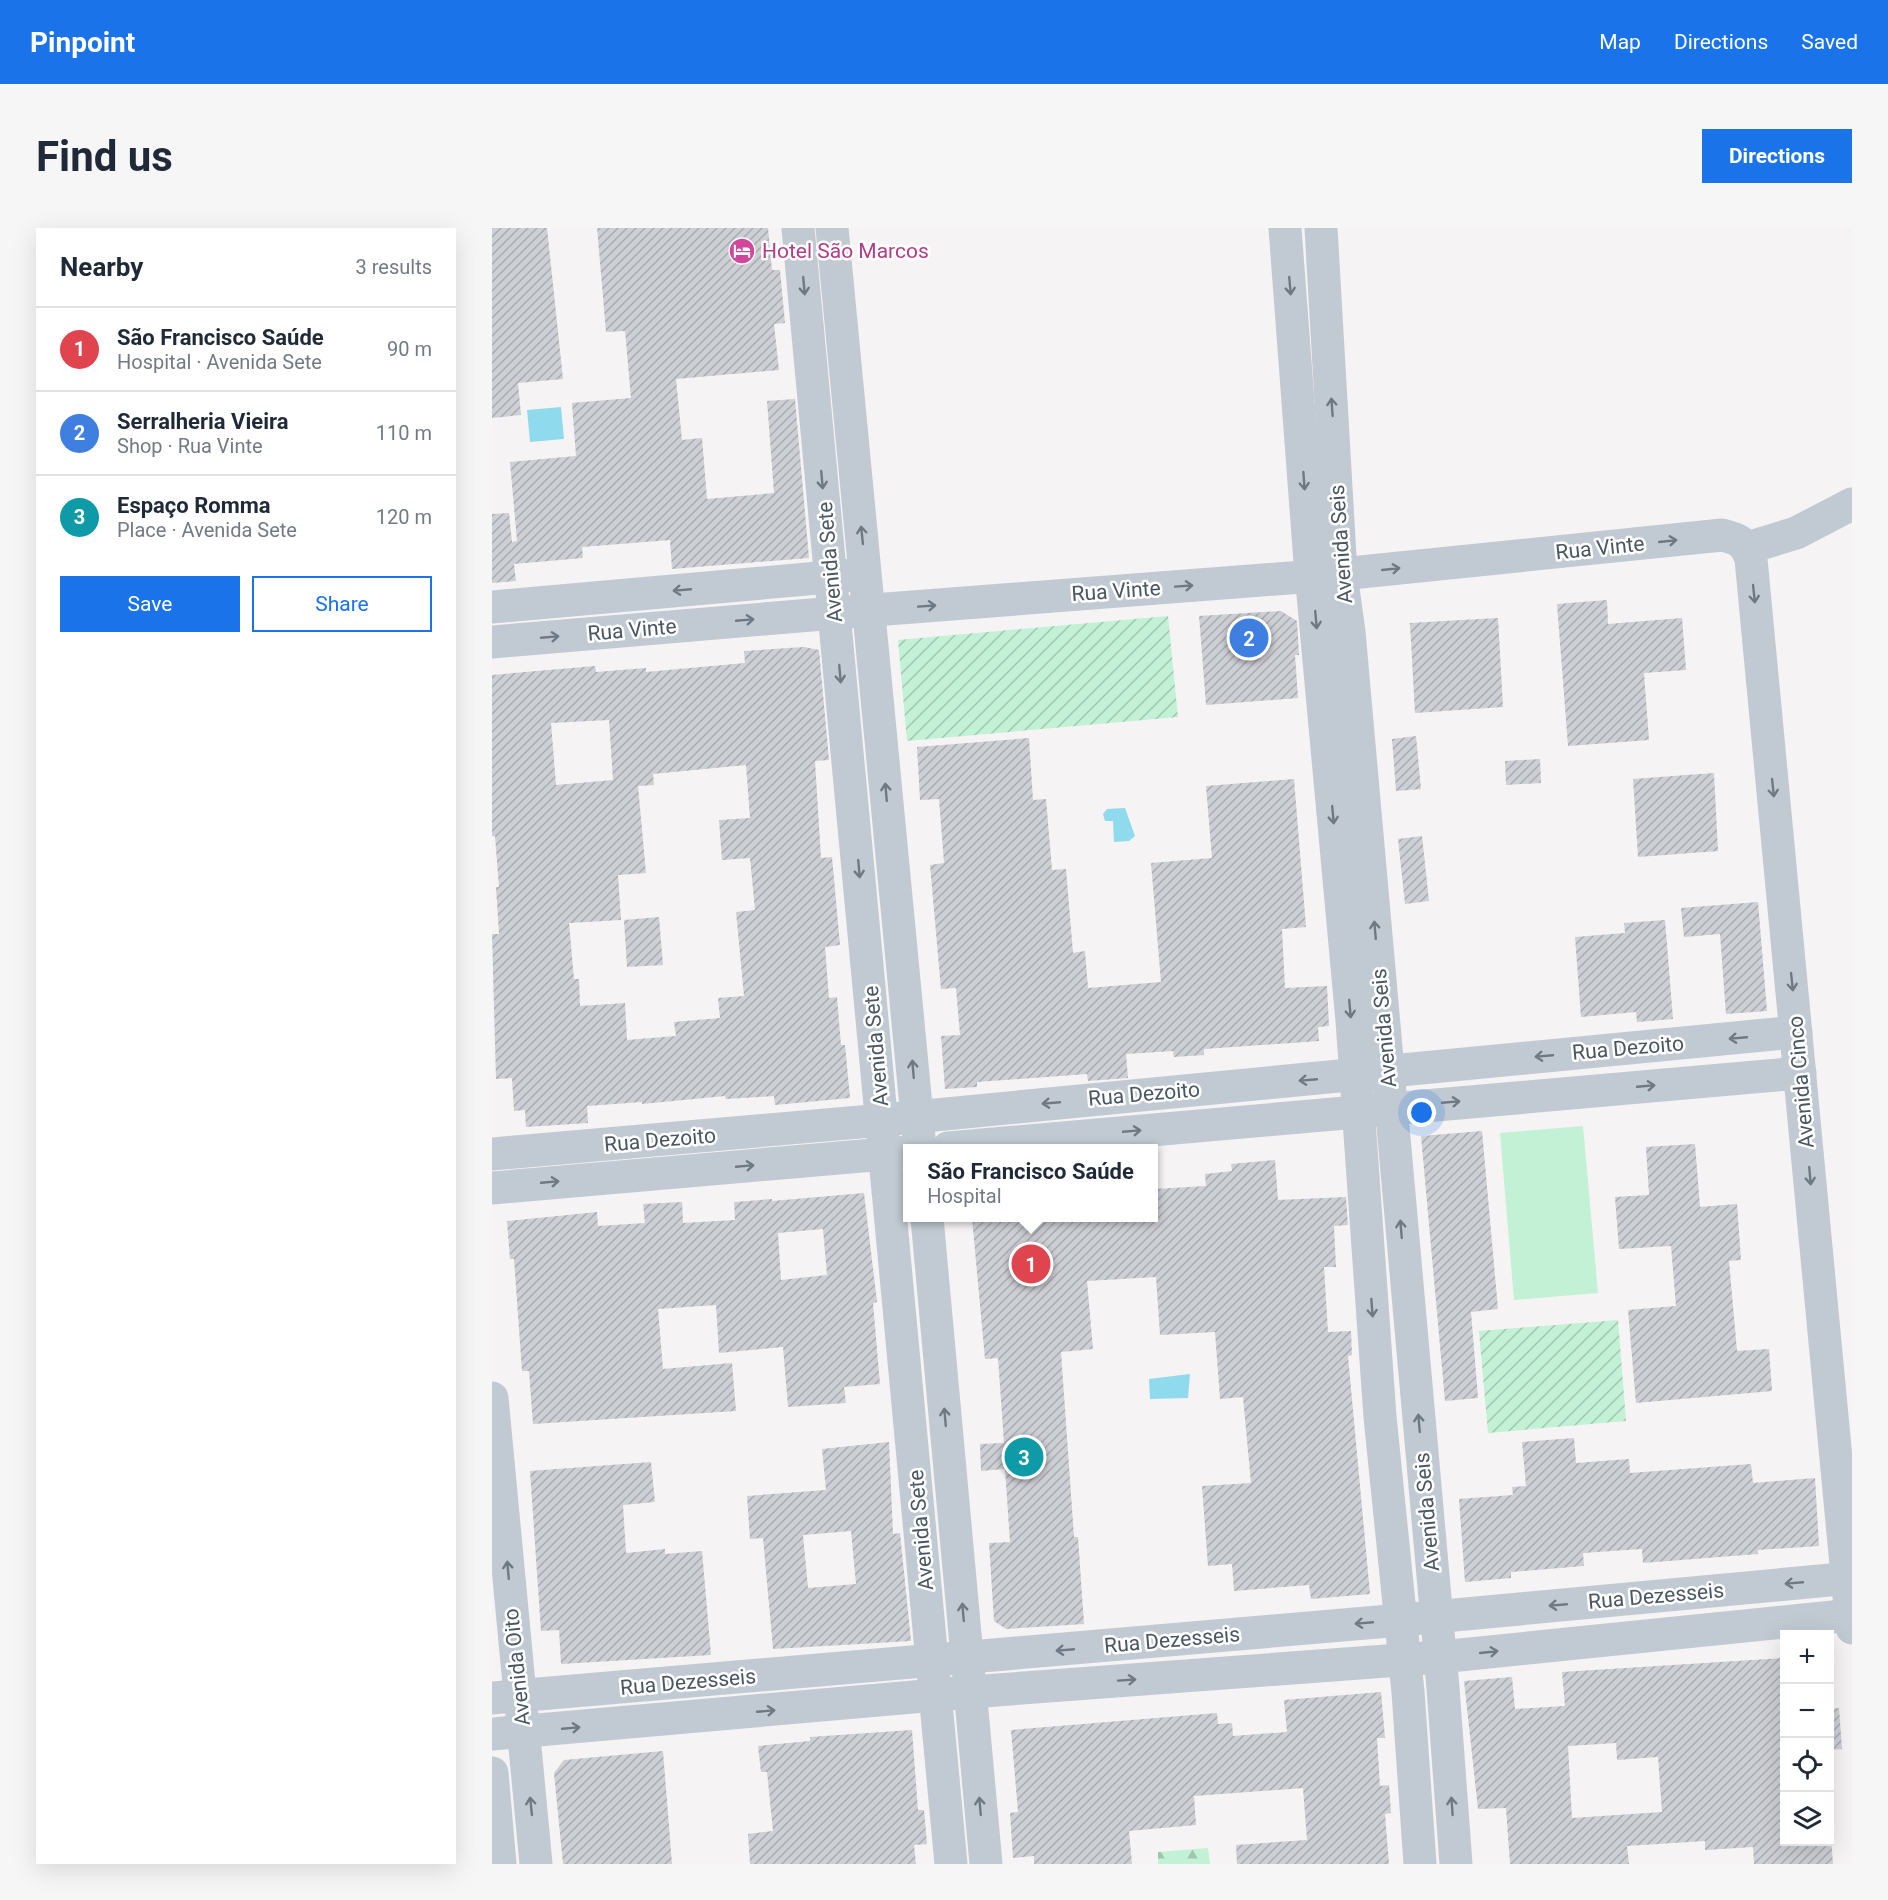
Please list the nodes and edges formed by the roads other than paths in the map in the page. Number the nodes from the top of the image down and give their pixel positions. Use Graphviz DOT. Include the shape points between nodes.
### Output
graph roads {
  1 [pos="798,228"];
  2 [pos="832,228"];
  3 [pos="1285,228"];
  4 [pos="1321,228"];
  5 [pos="1852,504"];
  6 [pos="1743,543"];
  7 [pos="866,574"];
  8 [pos="1326,575"];
  9 [pos="831,577"];
  10 [pos="492,607"];
  11 [pos="869,610"];
  12 [pos="834,613"];
  13 [pos="492,642"];
  14 [pos="1796,1032"];
  15 [pos="1388,1071"];
  16 [pos="1800,1073"];
  17 [pos="1355,1075"];
  18 [pos="1390,1108"];
  19 [pos="1358,1110"];
  20 [pos="917,1115"];
  21 [pos="883,1120"];
  22 [pos="920,1144"];
  23 [pos="1001,1144"];
  24 [pos="897,1153"];
  25 [pos="492,1154"];
  26 [pos="492,1188"];
  27 [pos="927,1222"];
  28 [pos="492,1398"];
  29 [pos="1850,1578"];
  30 [pos="1437,1616"];
  31 [pos="1852,1619"];
  32 [pos="1401,1620"];
  33 [pos="1440,1657"];
  34 [pos="967,1658"];
  35 [pos="1405,1659"];
  36 [pos="933,1661"];
  37 [pos="970,1692"];
  38 [pos="936,1696"];
  39 [pos="506,1697"];
  40 [pos="508,1733"];
  41 [pos="492,1773"];
  42 [pos="500,1864"];
  43 [pos="537,1864"];
  44 [pos="951,1864"];
  45 [pos="986,1864"];
  46 [pos="1420,1864"];
  47 [pos="1456,1864"];
  1 -- 9 [label="street, Avenida Sete, one-way"];
  7 -- 2 [label="street, Avenida Sete, one-way"];
  3 -- 8 [label="street, Avenida Seis, one-way"];
  8 -- 4 [label="street, Avenida Seis, one-way"];
  5 -- 6 [label="street" via="1796,533"];
  8 -- 6 [label="street, Rua Vinte, one-way" via="1722,535"];
  6 -- 14 [label="street, Avenida Cinco, one-way" via="1751,559"];
  7 -- 9 [label="street, Rua Vinte"];
  7 -- 11 [label="street, Avenida Sete"];
  11 -- 8 [label="street, Rua Vinte, one-way"];
  15 -- 8 [label="street, Avenida Seis, one-way" via="1349,632"];
  8 -- 17 [label="street, Avenida Seis, one-way"];
  9 -- 10 [label="street, Rua Vinte, one-way"];
  9 -- 12 [label="street, Avenida Sete"];
  11 -- 12 [label="street, Rua Vinte"];
  20 -- 11 [label="street, Avenida Sete, one-way"];
  13 -- 12 [label="street, Rua Vinte, one-way"];
  12 -- 21 [label="street, Avenida Sete, one-way"];
  14 -- 15 [label="street, Rua Dezoito, one-way"];
  14 -- 16 [label="street, Avenida Cinco"];
  15 -- 17 [label="street, Rua Dezoito"];
  15 -- 18 [label="street, Avenida Seis"];
  18 -- 16 [label="street, Rua Dezoito, one-way"];
  16 -- 29 [label="street, Avenida Cinco, one-way"];
  17 -- 19 [label="street, Avenida Seis"];
  17 -- 20 [label="street, Rua Dezoito, one-way"];
  18 -- 19 [label="street, Rua Dezoito"];
  30 -- 18 [label="street, Avenida Seis, one-way"];
  23 -- 19 [label="street, Rua Dezoito, one-way"];
  19 -- 32 [label="street, Avenida Seis, one-way" via="1380,1417"];
  20 -- 21 [label="street, Rua Dezoito"];
  20 -- 22 [label="street, Avenida Sete"];
  21 -- 24 [label="street, Avenida Sete"];
  21 -- 25 [label="street, Rua Dezoito"];
  26 -- 24 [label="street, Rua Dezoito, one-way"];
  24 -- 36 [label="street, Avenida Sete"];
  34 -- 27 [label="street, Avenida Sete, one-way"];
  39 -- 28 [label="street, Avenida Oito, one-way"];
  29 -- 30 [label="street, Rua Dezesseis, one-way"];
  29 -- 31 [label="street, Avenida Cinco"];
  30 -- 32 [label="street, Rua Dezesseis"];
  30 -- 33 [label="street, Avenida Seis"];
  33 -- 31 [label="street, Rua Dezesseis, one-way"];
  32 -- 34 [label="street, Rua Dezesseis, one-way"];
  32 -- 35 [label="street, Avenida Seis"];
  33 -- 35 [label="street, Rua Dezesseis"];
  47 -- 33 [label="street, Avenida Seis, one-way"];
  34 -- 36 [label="street, Rua Dezesseis"];
  34 -- 37 [label="street, Avenida Sete"];
  37 -- 35 [label="street, Rua Dezesseis, one-way"];
  35 -- 46 [label="street, Avenida Seis"];
  36 -- 38 [label="street, Avenida Sete"];
  36 -- 39 [label="street, Rua Dezesseis"];
  37 -- 38 [label="street, Rua Dezesseis"];
  45 -- 37 [label="street, Avenida Sete, one-way"];
  40 -- 38 [label="street, Rua Dezesseis, one-way"];
  38 -- 44 [label="street, Avenida Sete"];
  39 -- 40 [label="street, Avenida Oito"];
  43 -- 40 [label="street, Avenida Oito, one-way"];
  41 -- 42 [label="street"];
}
